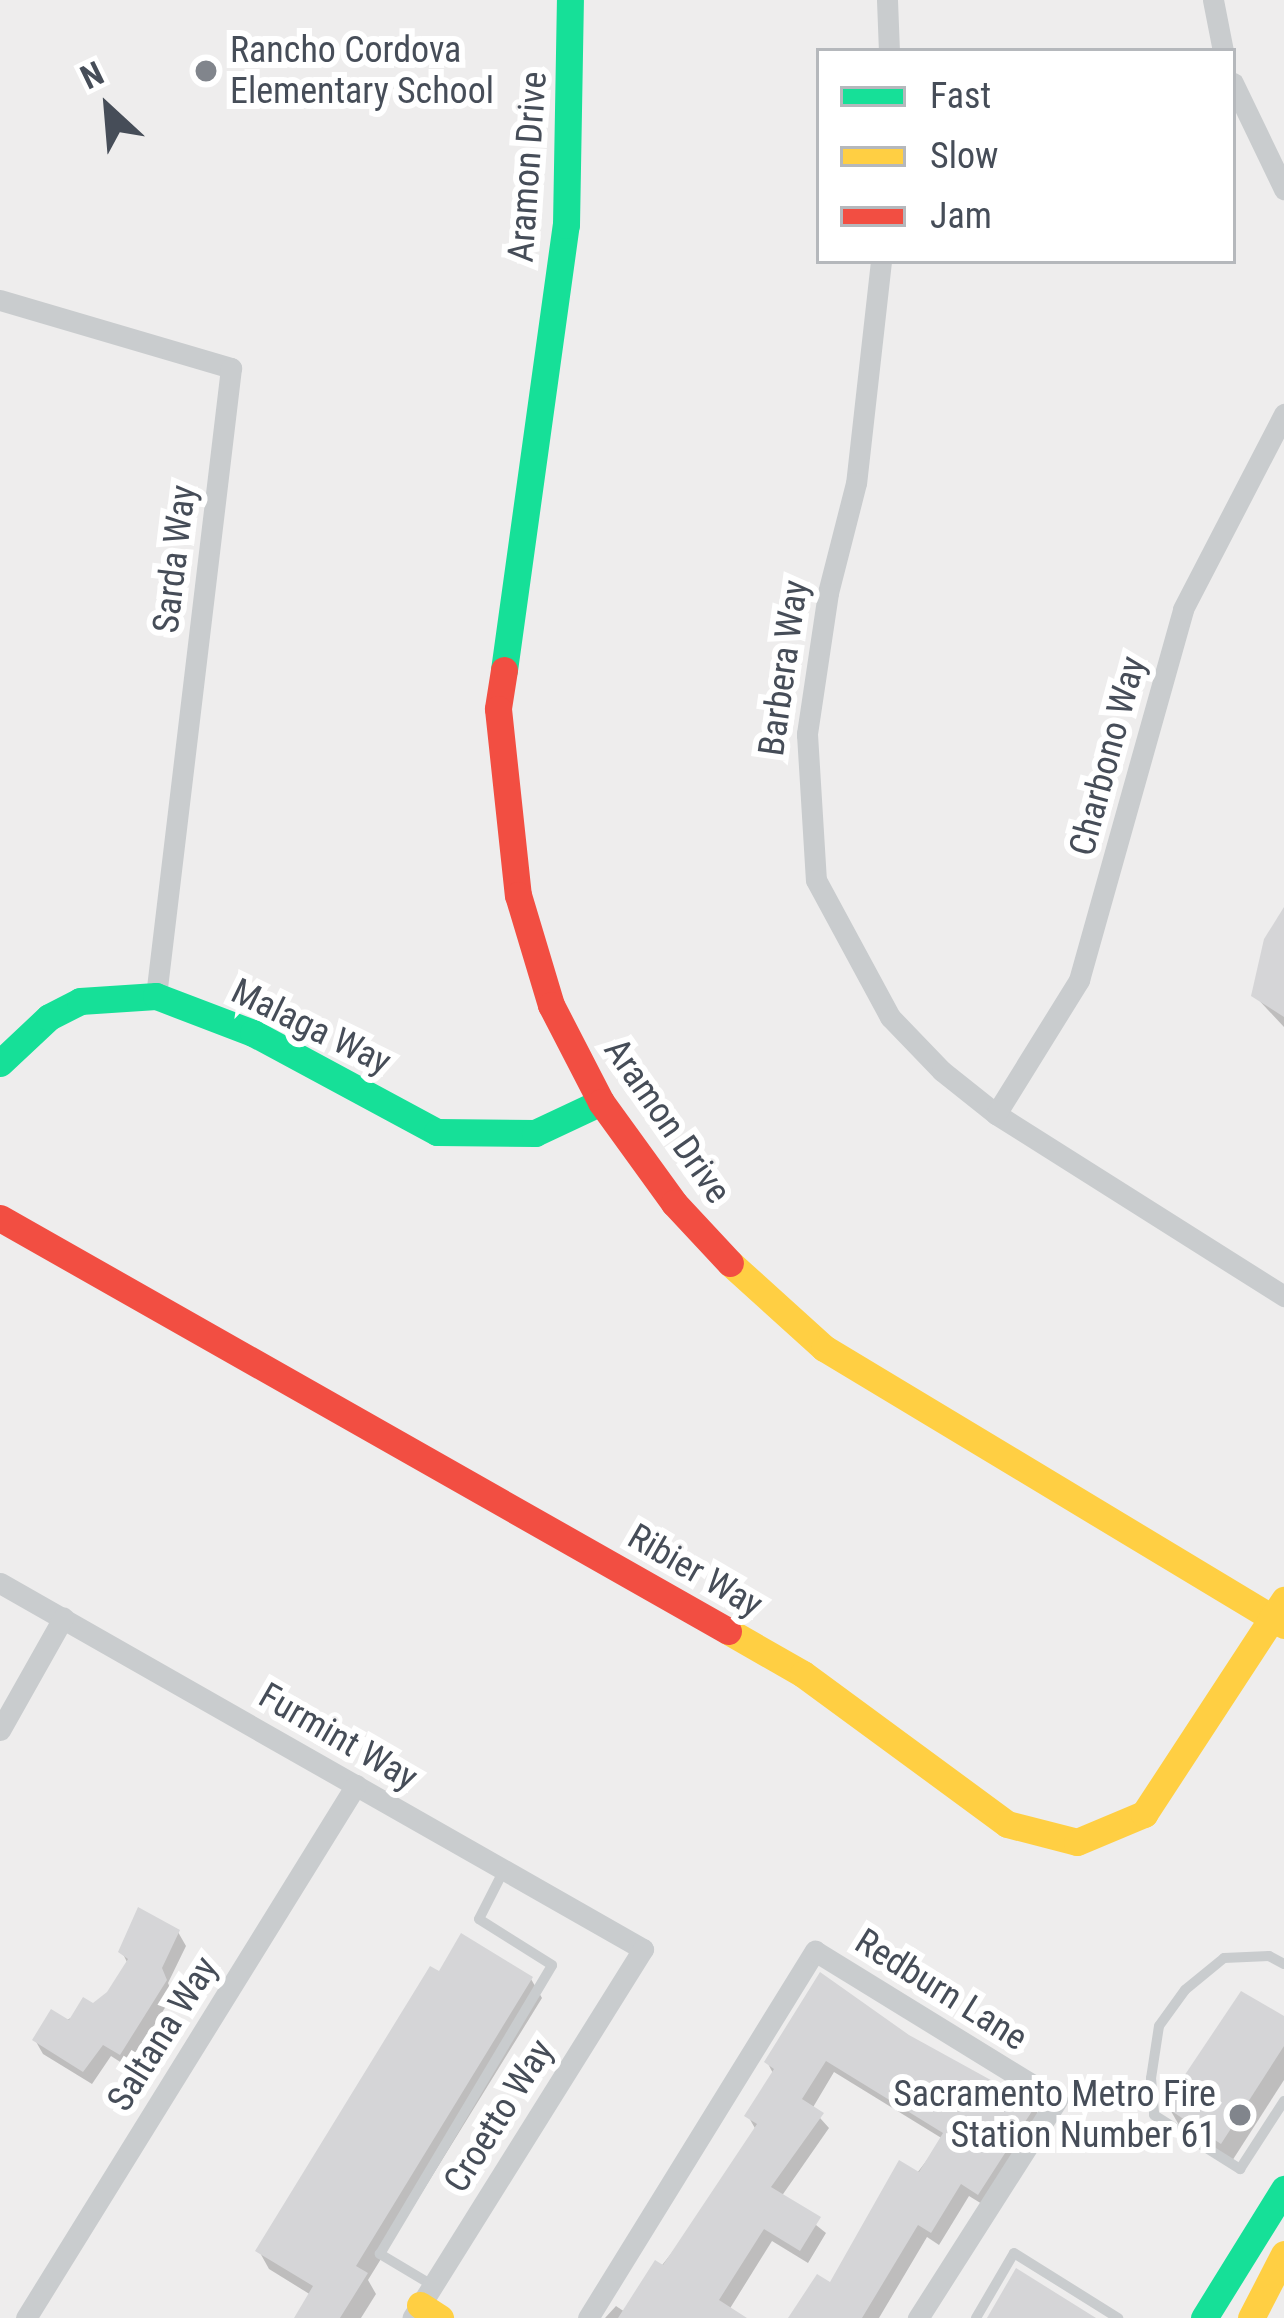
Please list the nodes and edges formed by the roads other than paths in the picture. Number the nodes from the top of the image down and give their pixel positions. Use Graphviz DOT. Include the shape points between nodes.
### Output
graph roads {
  1 [pos="570,0"];
  2 [pos="887,0"];
  3 [pos="1213,0"];
  4 [pos="890,48"];
  5 [pos="1222,48"];
  6 [pos="1236,89"];
  7 [pos="1284,190"];
  8 [pos="881,264"];
  9 [pos="0,300"];
  10 [pos="1284,414"];
  11 [pos="156,996"];
  12 [pos="0,1063"];
  13 [pos="601,1102"];
  14 [pos="996,1114"];
  15 [pos="0,1218"];
  16 [pos="1284,1296"];
  17 [pos="0,1583"];
  18 [pos="1280,1614"];
  19 [pos="63,1618"];
  20 [pos="0,1730"];
  21 [pos="356,1785"];
  22 [pos="504,1870"];
  23 [pos="643,1949"];
  24 [pos="1284,1964"];
  25 [pos="1283,2105"];
  26 [pos="1284,2189"];
  27 [pos="1284,2254"];
  28 [pos="426,2307"];
  29 [pos="26,2318"];
  30 [pos="588,2318"];
  31 [pos="918,2318"];
  32 [pos="976,2318"];
  33 [pos="1118,2318"];
  34 [pos="1204,2318"];
  35 [pos="1250,2318"];
  1 -- 13 [label="street, Aramon Drive" via="566,225 498,709 518,896 551,1005"];
  2 -- 4 [label="street"];
  3 -- 5 [label="street"];
  6 -- 7 [label="street"];
  8 -- 14 [label="street, Barbera Way" via="856,483 828,593 807,734 816,880 890,1017"];
  9 -- 11 [label="street, Sarda Way" via="231,368"];
  10 -- 14 [label="street, Charbono Way" via="1234,497 1184,609 1078,980"];
  11 -- 12 [label="street, Malaga Way" via="80,1000"];
  11 -- 13 [label="street, Malaga Way" via="253,1033 437,1132 535,1133"];
  13 -- 18 [label="street, Aramon Drive" via="708,1243 824,1348"];
  14 -- 16 [label="street, Barbera Way"];
  15 -- 18 [label="street, Ribier Way" via="803,1674 1006,1824 1077,1842 1144,1814"];
  17 -- 19 [label="street, Furmint Way"];
  19 -- 20 [label="street"];
  19 -- 21 [label="street, Furmint Way"];
  21 -- 22 [label="street, Furmint Way"];
  21 -- 29 [label="street, Saltana Way"];
  22 -- 23 [label="street, Furmint Way"];
  22 -- 28 [label="lane" via="479,1918 552,1965 380,2254"];
  23 -- 28 [label="street, Croetto Way"];
  24 -- 25 [label="lane" via="1269,1956 1224,1958 1185,1990 1159,2026 1151,2078 1154,2115 1240,2169"];
  26 -- 34 [label="street"];
  27 -- 35 [label="street"];
  30 -- 31 [label="street, Redburn Lane" via="815,1951 1057,2100"];
  32 -- 33 [label="lane" via="1014,2253"];
}
